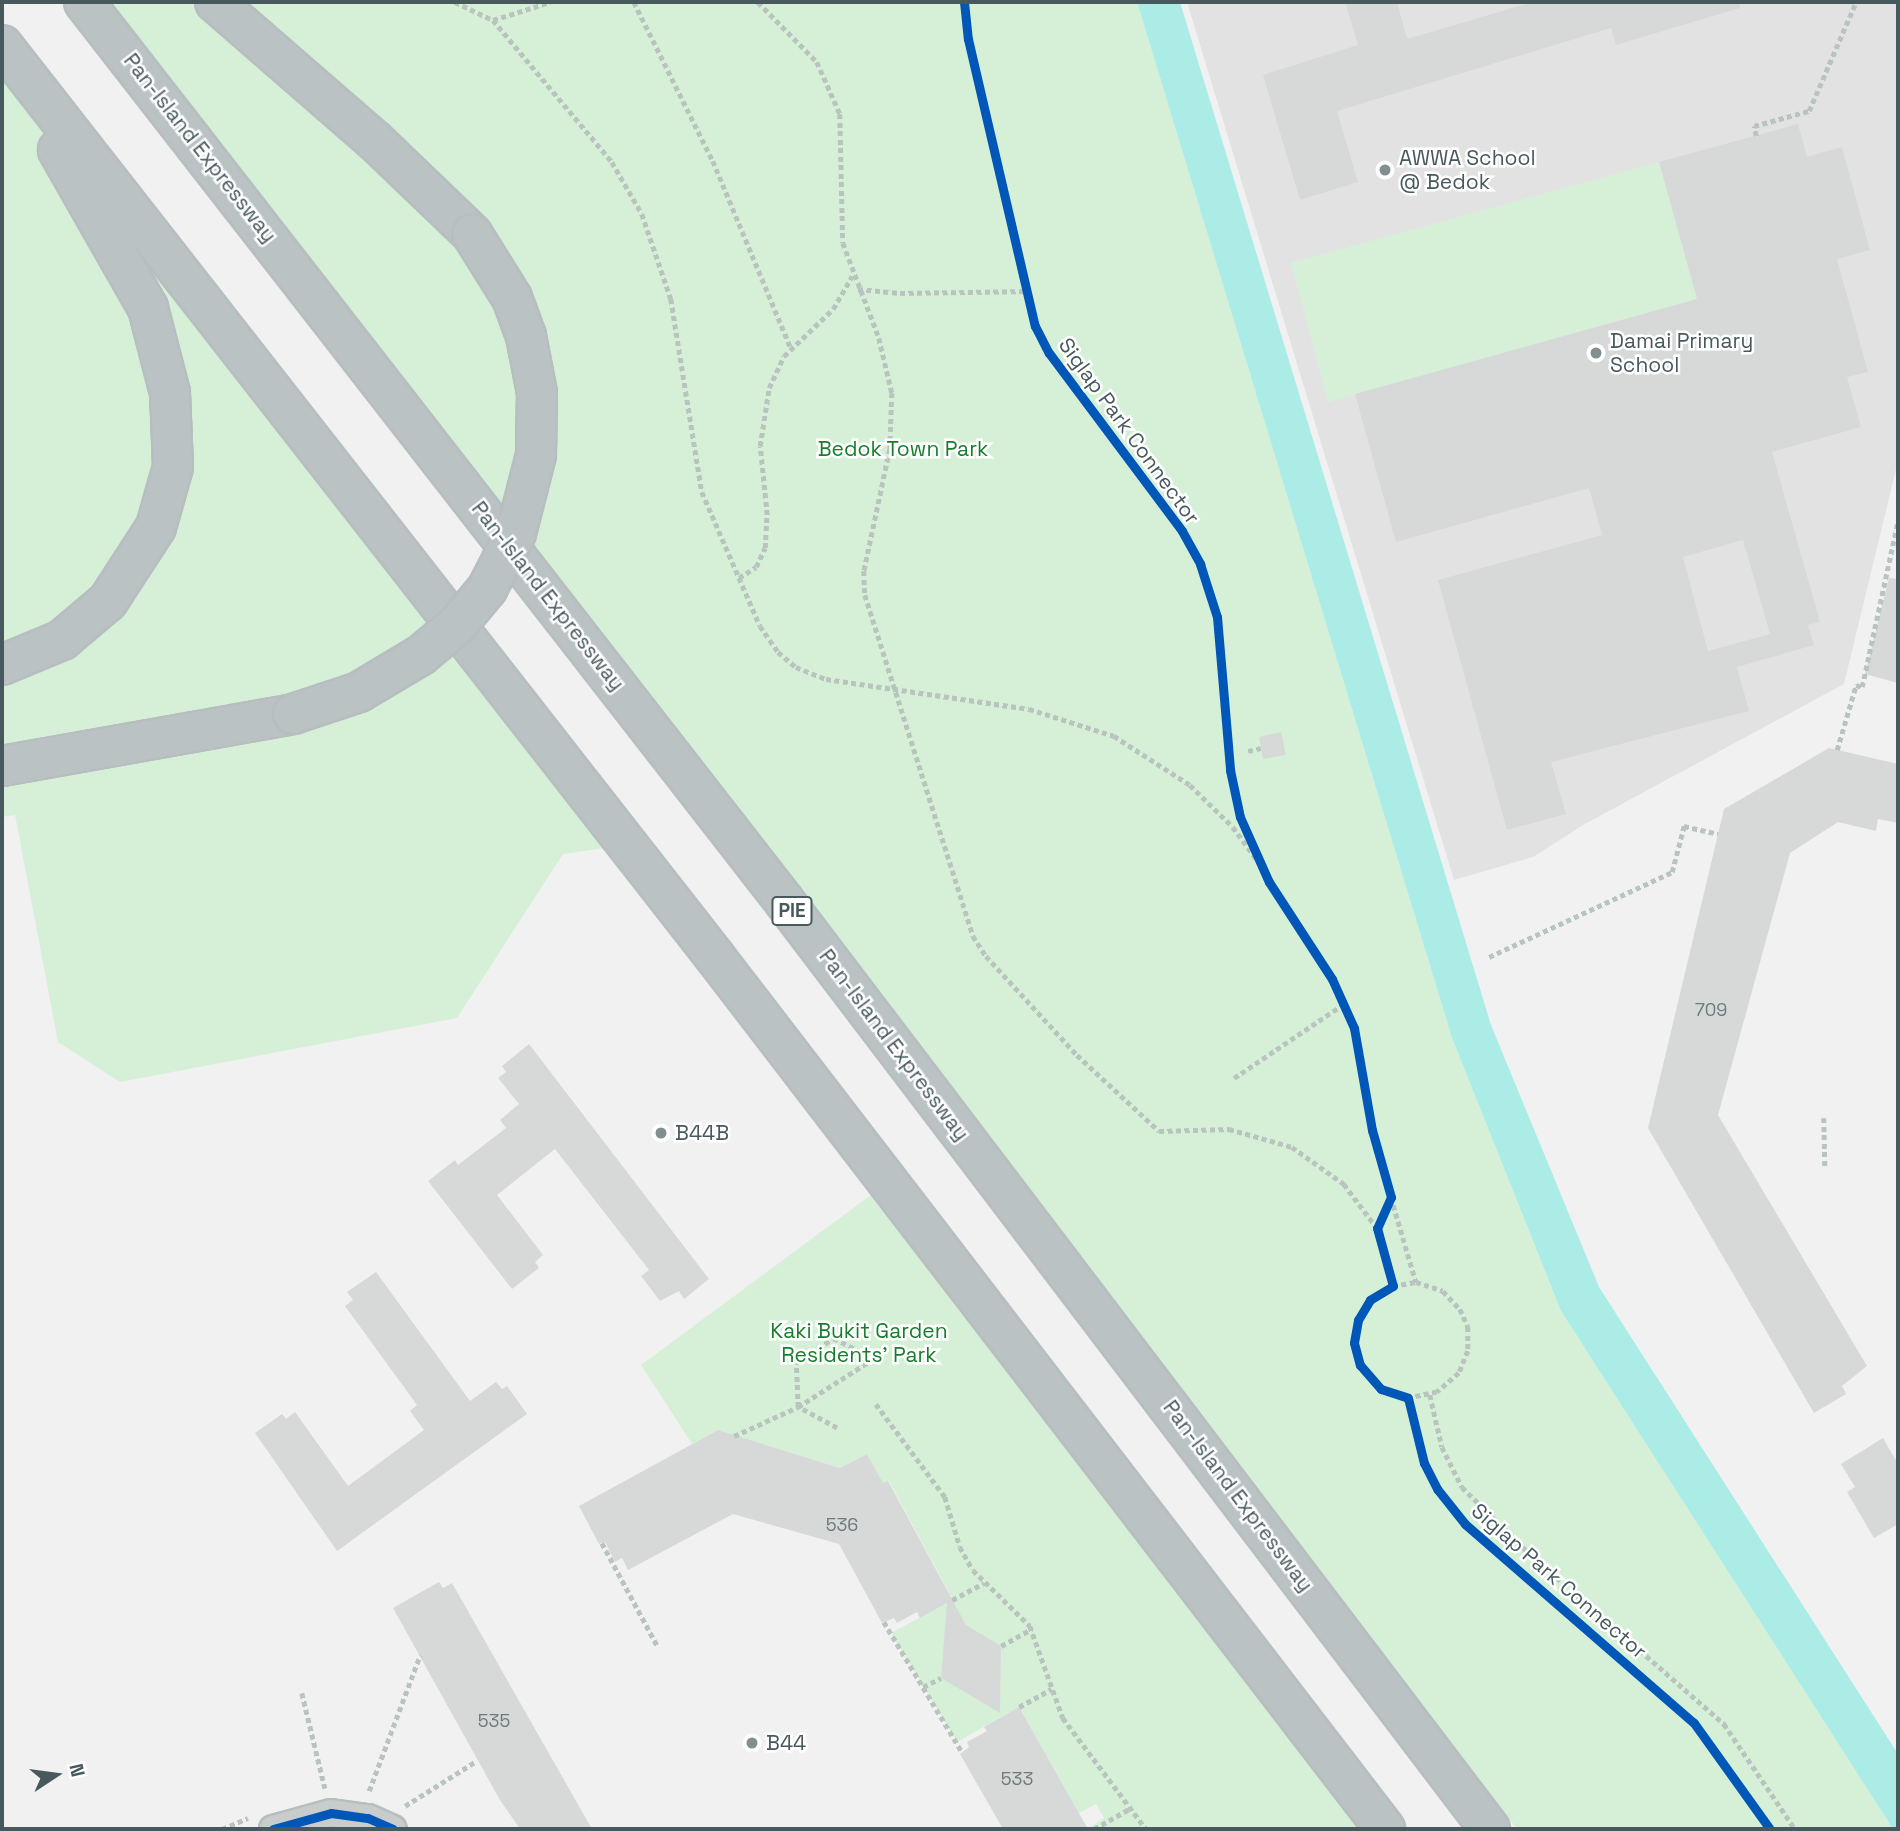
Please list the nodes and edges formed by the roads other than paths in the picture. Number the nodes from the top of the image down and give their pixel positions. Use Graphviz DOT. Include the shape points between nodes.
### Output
graph roads {
  1 [pos="84,2"];
  2 [pos="215,2"];
  3 [pos="2,46"];
  4 [pos="2,55"];
  5 [pos="2,665"];
  6 [pos="2,766"];
  7 [pos="399,1822"];
  8 [pos="273,1829"];
  9 [pos="1385,1829"];
  10 [pos="1490,1829"];
  1 -- 10 [label="highway, Pan-Island Expressway / PIE" via="776,890"];
  2 -- 6 [label="highway, bridge" via="374,140 472,234 512,298 534,373 537,444 516,533 487,589 430,648 375,684 293,714"];
  3 -- 9 [label="highway" via="715,957"];
  4 -- 5 [label="highway" via="148,308 166,367 175,441 172,480 156,527 116,592 71,634"];
  7 -- 8 [label="street" via="331,1813"];
}
